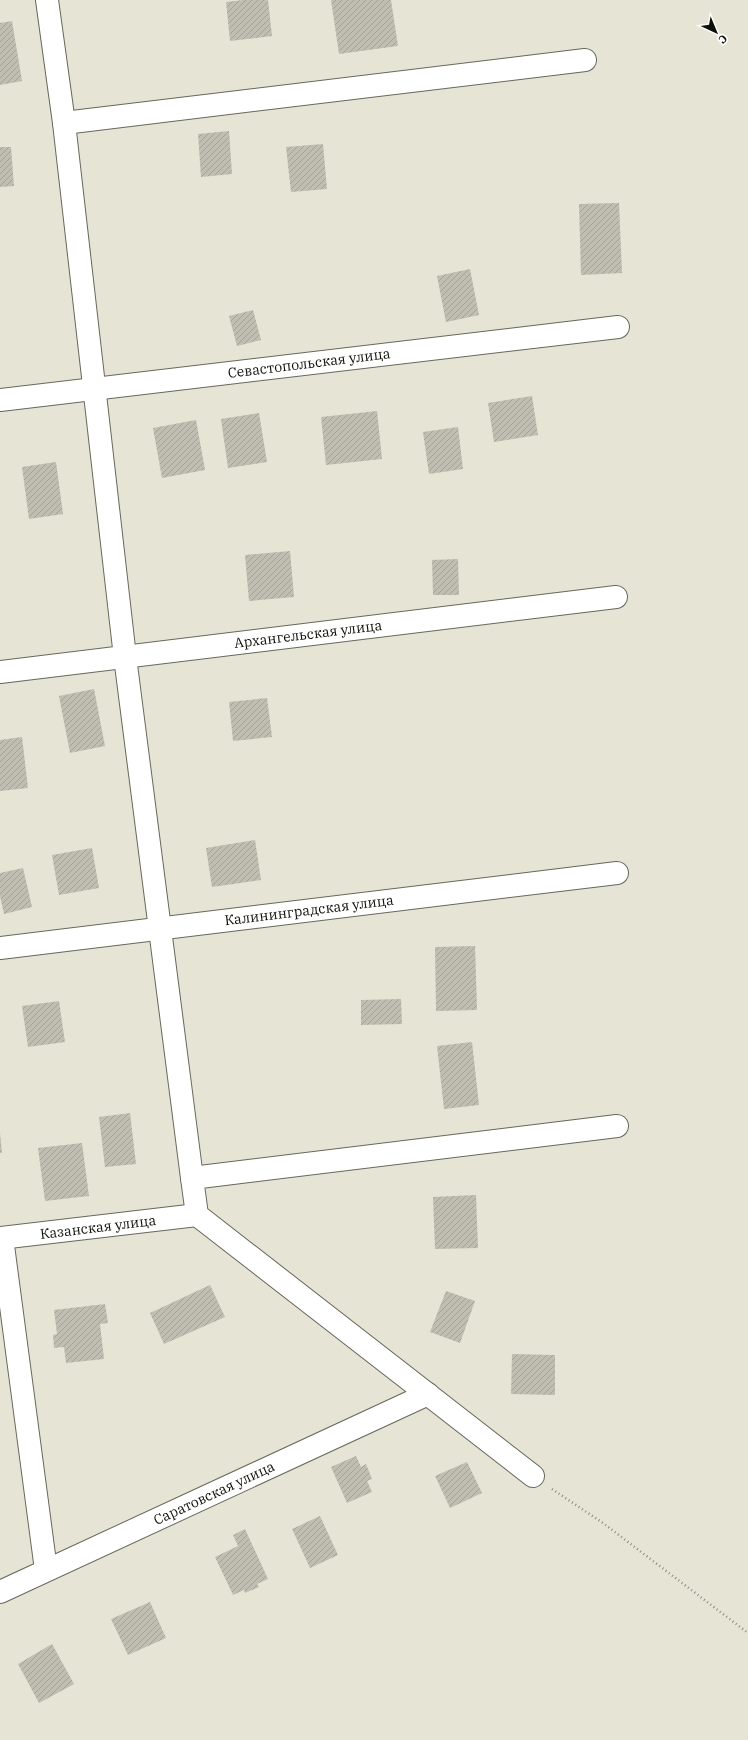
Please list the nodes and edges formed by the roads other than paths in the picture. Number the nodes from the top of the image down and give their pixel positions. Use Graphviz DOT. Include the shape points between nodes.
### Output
graph roads {
  1 [pos="47,0"];
  2 [pos="585,60"];
  3 [pos="64,123"];
  4 [pos="618,327"];
  5 [pos="93,389"];
  6 [pos="0,400"];
  7 [pos="616,597"];
  8 [pos="125,657"];
  9 [pos="0,672"];
  10 [pos="617,873"];
  11 [pos="159,929"];
  12 [pos="0,948"];
  13 [pos="617,1126"];
  14 [pos="192,1178"];
  15 [pos="197,1215"];
  16 [pos="1,1238"];
  17 [pos="428,1394"];
  18 [pos="533,1476"];
  19 [pos="46,1570"];
  20 [pos="0,1592"];
  1 -- 3 [label="street"];
  2 -- 3 [label="street"];
  3 -- 5 [label="street"];
  4 -- 5 [label="street, Севастопольская улица"];
  5 -- 6 [label="street, Севастопольская улица"];
  5 -- 8 [label="street"];
  7 -- 8 [label="street, Архангельская улица"];
  8 -- 9 [label="street, Архангельская улица"];
  8 -- 11 [label="street"];
  10 -- 11 [label="street, Калининградская улица"];
  11 -- 12 [label="street, Калининградская улица"];
  11 -- 14 [label="street"];
  13 -- 14 [label="street"];
  14 -- 15 [label="street"];
  15 -- 16 [label="street, Казанская улица"];
  15 -- 17 [label="street"];
  16 -- 19 [label="street"];
  17 -- 18 [label="street"];
  17 -- 19 [label="street, Саратовская улица"];
  19 -- 20 [label="street, Саратовская улица"];
}
